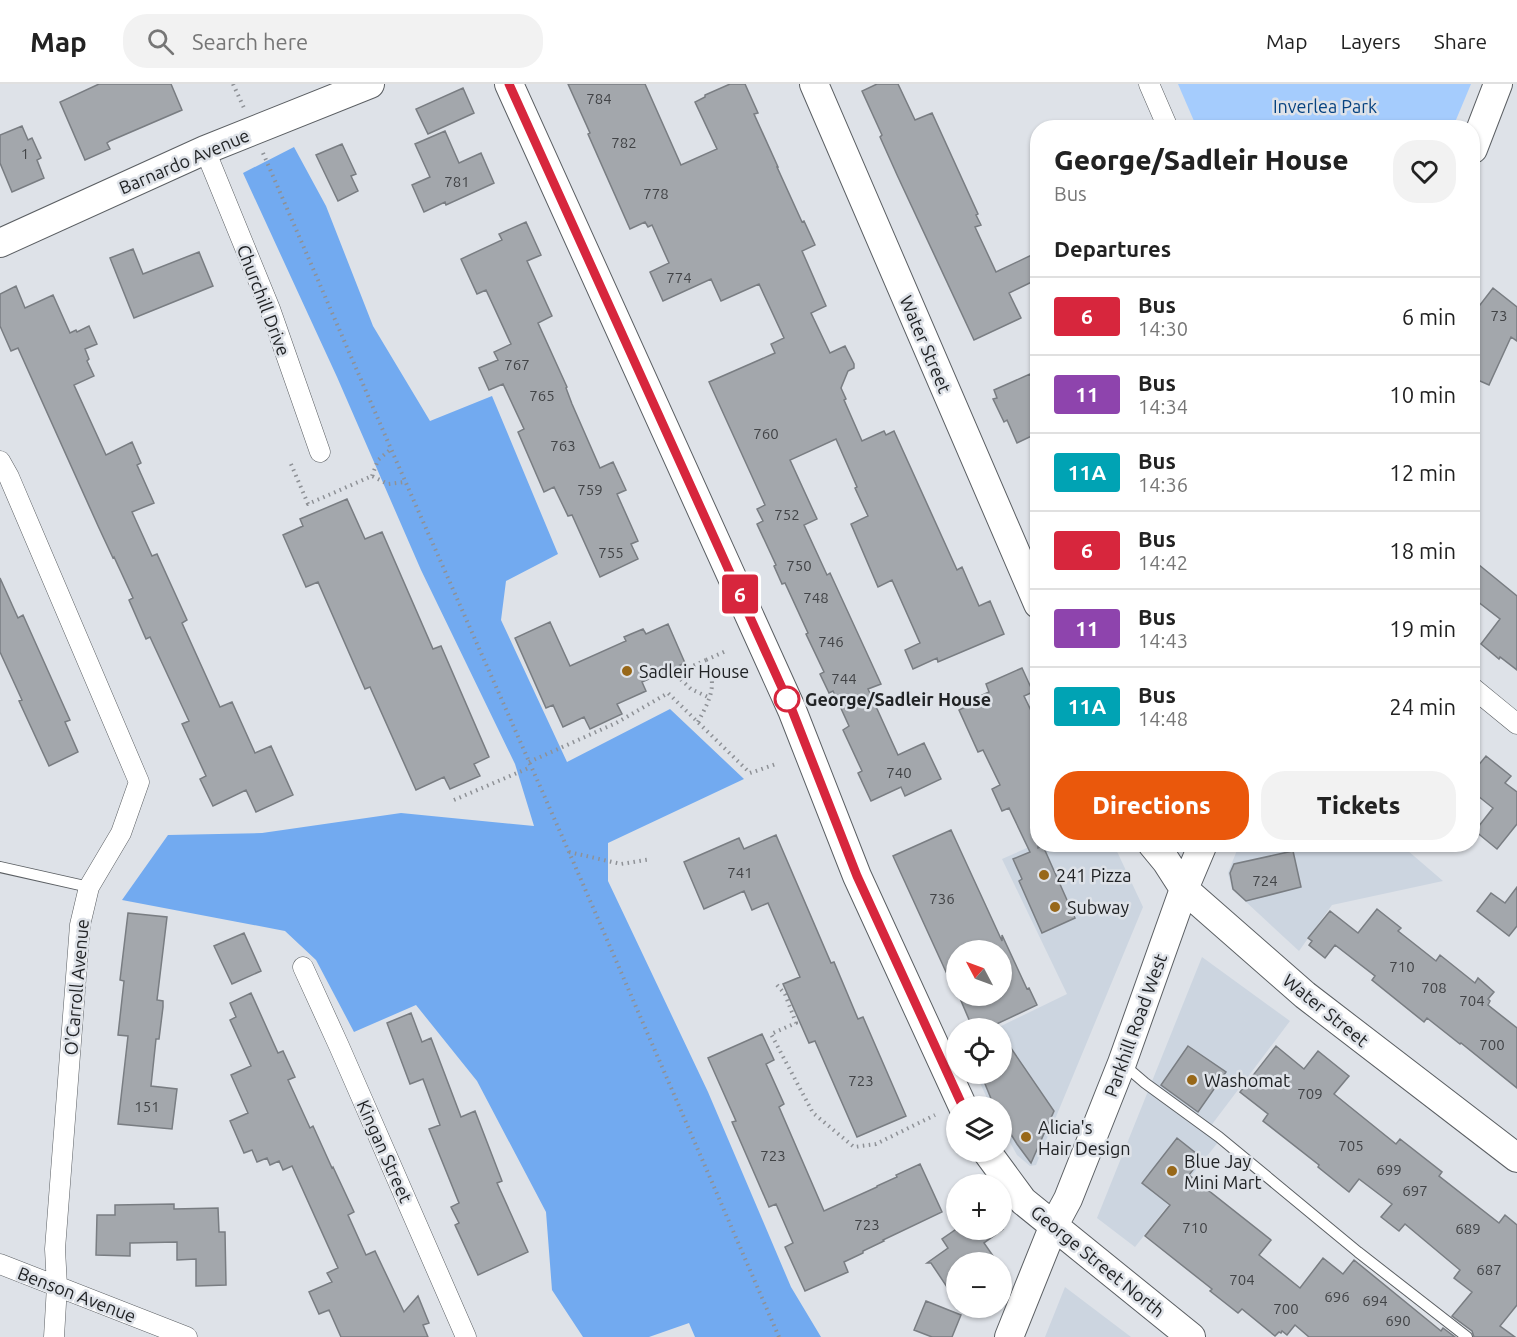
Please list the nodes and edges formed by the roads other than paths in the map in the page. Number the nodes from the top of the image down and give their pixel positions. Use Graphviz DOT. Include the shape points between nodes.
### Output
graph roads {
  1 [pos="370,84"];
  2 [pos="509,84"];
  3 [pos="814,84"];
  4 [pos="1149,84"];
  5 [pos="1498,84"];
  6 [pos="1165,120"];
  7 [pos="1480,132"];
  8 [pos="205,150"];
  9 [pos="1,241"];
  10 [pos="320,452"];
  11 [pos="0,461"];
  12 [pos="1030,585"];
  13 [pos="1480,694"];
  14 [pos="1517,723"];
  15 [pos="1159,852"];
  16 [pos="1200,852"];
  17 [pos="0,867"];
  18 [pos="89,886"];
  19 [pos="1184,889"];
  20 [pos="303,966"];
  21 [pos="1122,1063"];
  22 [pos="958,1096"];
  23 [pos="1517,1158"];
  24 [pos="994,1162"];
  25 [pos="1054,1225"];
  26 [pos="0,1264"];
  27 [pos="57,1286"];
  28 [pos="54,1337"];
  29 [pos="187,1337"];
  30 [pos="466,1337"];
  31 [pos="1009,1337"];
  32 [pos="1191,1337"];
  33 [pos="1467,1337"];
  1 -- 8 [label="main road, Barnardo Avenue"];
  2 -- 22 [label="main road" via="792,710 857,876"];
  3 -- 12 [label="main road, Water Street"];
  4 -- 6 [label="street"];
  5 -- 7 [label="main road"];
  8 -- 9 [label="main road, Barnardo Avenue"];
  8 -- 10 [label="street, Churchill Drive" via="270,309"];
  11 -- 18 [label="street, O'Carroll Avenue" via="139,782 121,833"];
  13 -- 14 [label="street"];
  15 -- 19 [label="main road, Water Street"];
  16 -- 19 [label="main road, Parkhill Road West"];
  17 -- 18 [label="lane"];
  18 -- 27 [label="street, O'Carroll Avenue" via="80,925 55,1249"];
  19 -- 21 [label="main road, Parkhill Road West"];
  19 -- 23 [label="main road, Water Street" via="1305,995"];
  20 -- 30 [label="street, Kingan Street"];
  21 -- 25 [label="main road, Parkhill Road West"];
  21 -- 33 [label="lane" via="1220,1137"];
  24 -- 25 [label="main road, George Street North" via="1023,1201"];
  25 -- 31 [label="main road, Parkhill Road West"];
  25 -- 32 [label="main road, George Street North"];
  26 -- 27 [label="street, Benson Avenue"];
  27 -- 28 [label="street, O'Carroll Avenue"];
  27 -- 29 [label="street, Benson Avenue"];
}
